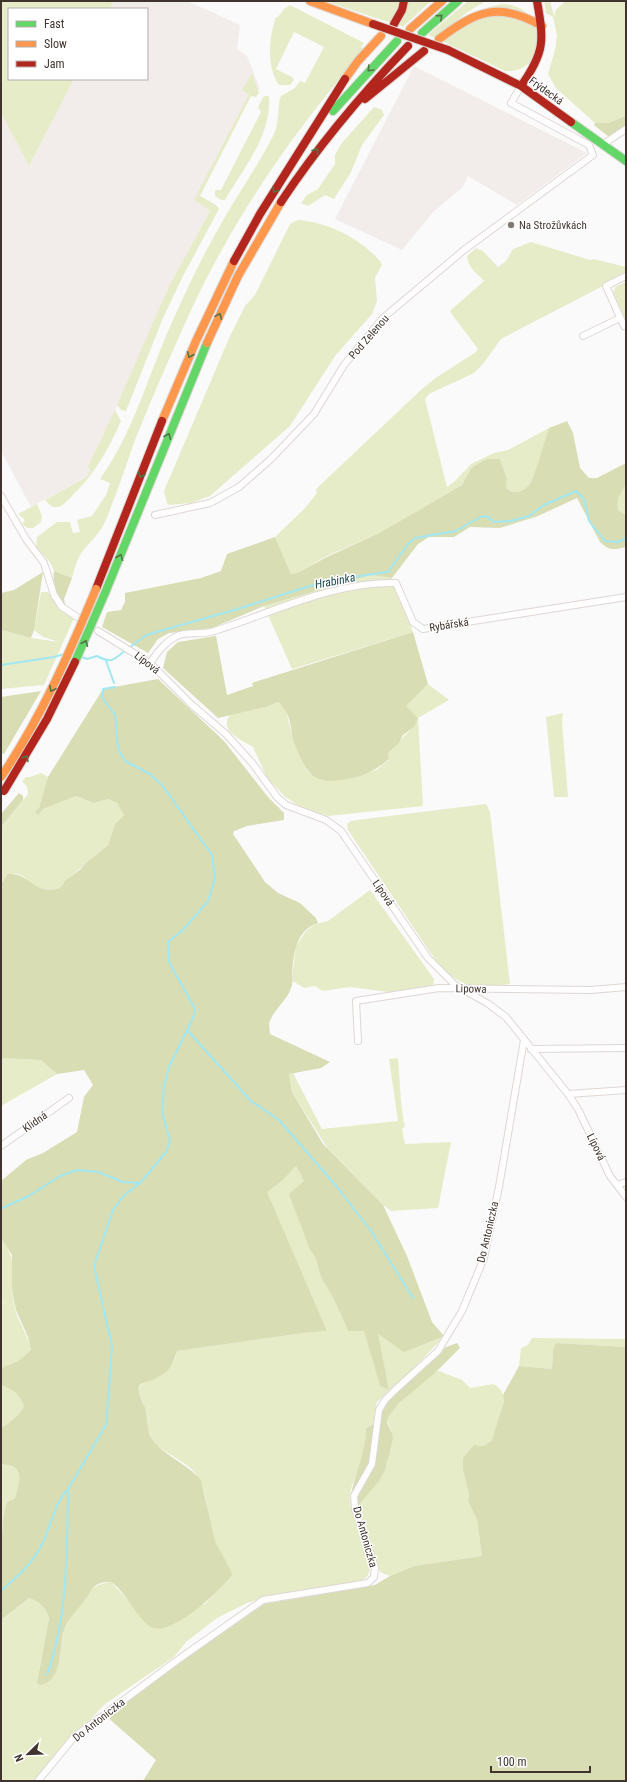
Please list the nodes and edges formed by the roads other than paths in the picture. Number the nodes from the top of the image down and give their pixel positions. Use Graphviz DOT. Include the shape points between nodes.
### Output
graph roads {
  1 [pos="310,1"];
  2 [pos="404,1"];
  3 [pos="442,1"];
  4 [pos="458,1"];
  5 [pos="537,1"];
  6 [pos="494,3"];
  7 [pos="528,10"];
  8 [pos="394,24"];
  9 [pos="542,26"];
  10 [pos="410,29"];
  11 [pos="422,33"];
  12 [pos="381,36"];
  13 [pos="439,40"];
  14 [pos="398,42"];
  15 [pos="408,46"];
  16 [pos="424,51"];
  17 [pos="521,86"];
  18 [pos="626,129"];
  19 [pos="328,136"];
  20 [pos="602,146"];
  21 [pos="297,158"];
  22 [pos="626,162"];
  23 [pos="626,276"];
  24 [pos="620,318"];
  25 [pos="624,326"];
  26 [pos="583,336"];
  27 [pos="1,496"];
  28 [pos="155,515"];
  29 [pos="626,597"];
  30 [pos="76,617"];
  31 [pos="98,631"];
  32 [pos="150,663"];
  33 [pos="1,777"];
  34 [pos="3,793"];
  35 [pos="626,987"];
  36 [pos="464,990"];
  37 [pos="524,1040"];
  38 [pos="358,1041"];
  39 [pos="626,1048"];
  40 [pos="531,1049"];
  41 [pos="626,1090"];
  42 [pos="568,1094"];
  43 [pos="69,1098"];
  44 [pos="1,1146"];
  45 [pos="626,1182"];
  46 [pos="617,1185"];
  47 [pos="626,1197"];
  48 [pos="38,1781"];
  1 -- 17 [label="main road, Frýdecká, bridge" via="448,50"];
  2 -- 8 [label="main road"];
  3 -- 10 [label="main road"];
  11 -- 4 [label="main road, one-way"];
  5 -- 9 [label="main road"];
  6 -- 13 [label="main road" via="476,11"];
  7 -- 9 [label="main road"];
  9 -- 17 [label="main road" via="542,50"];
  12 -- 21 [label="main road" via="358,61"];
  14 -- 21 [label="main road, one-way" via="346,96"];
  15 -- 19 [label="main road" via="369,86"];
  16 -- 19 [label="main road" via="376,90"];
  17 -- 20 [label="main road, Frýdecká"];
  17 -- 28 [label="street, Pod Zelenou" via="511,103 589,145 593,155 464,250 383,318 344,365 314,414 271,459 239,487 210,503"];
  18 -- 20 [label="street"];
  34 -- 19 [label="main road, one-way, bridge" via="61,695 225,301 277,207"];
  20 -- 22 [label="main road, Frýdecká"];
  21 -- 33 [label="main road, one-way, bridge" via="254,224 220,288 184,369 96,590 55,685 28,735"];
  23 -- 24 [label="street" via="606,286"];
  24 -- 25 [label="street"];
  24 -- 26 [label="street"];
  27 -- 30 [label="street" via="26,539 44,563 54,595 62,607"];
  29 -- 32 [label="street, Rybářská" via="423,629 413,622 396,583 372,583 324,593 209,632 176,636 164,645"];
  31 -- 32 [label="street, Lípová"];
  32 -- 36 [label="street, Lípová" via="192,705 226,734 286,805 326,820 341,831 428,958 455,985"];
  35 -- 36 [label="street, Lipowa" via="591,990"];
  36 -- 37 [label="street, Lípová" via="506,1017"];
  36 -- 38 [label="street, Lipowa" via="439,988 356,1001"];
  37 -- 40 [label="street, Lípová"];
  37 -- 48 [label="street, Do Antoniczka" via="484,1258 462,1310 445,1341 438,1351 385,1400 379,1410 372,1464 354,1496 355,1509 375,1567 374,1577 368,1583 263,1600 74,1738"];
  39 -- 40 [label="street"];
  40 -- 42 [label="street, Lípová"];
  41 -- 42 [label="street"];
  42 -- 46 [label="street, Lípová"];
  43 -- 44 [label="street, Klidná"];
  45 -- 46 [label="street"];
  46 -- 47 [label="street, Lípová"];
}
